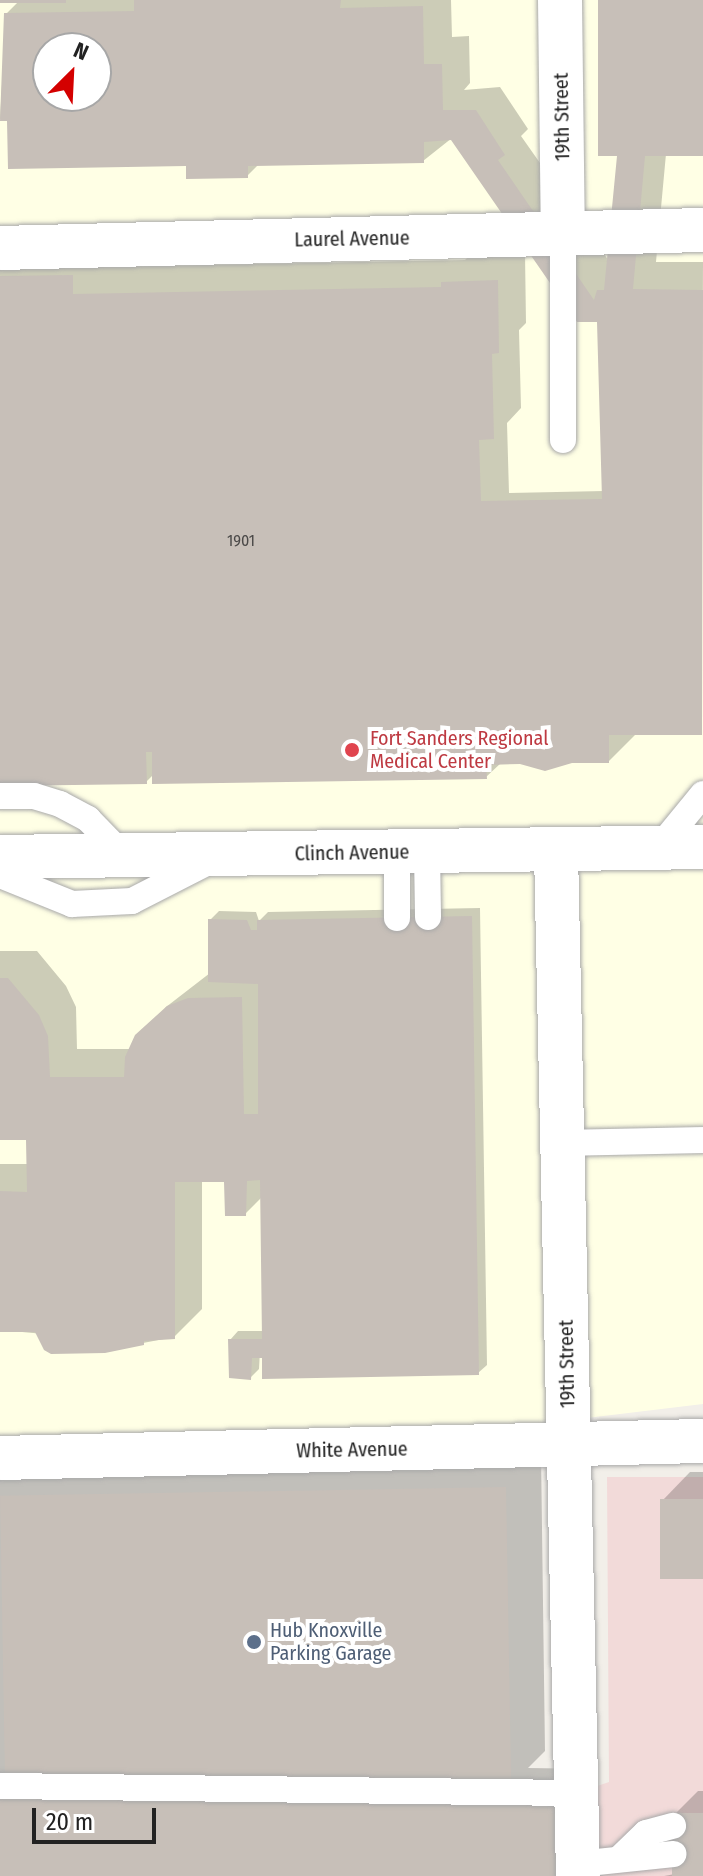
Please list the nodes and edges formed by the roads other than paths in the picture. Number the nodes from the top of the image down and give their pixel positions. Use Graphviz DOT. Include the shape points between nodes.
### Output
graph roads {
  1 [pos="560,0"];
  2 [pos="703,230"];
  3 [pos="563,233"];
  4 [pos="0,248"];
  5 [pos="563,440"];
  6 [pos="703,794"];
  7 [pos="0,796"];
  8 [pos="703,847"];
  9 [pos="658,849"];
  10 [pos="556,851"];
  11 [pos="412,852"];
  12 [pos="223,855"];
  13 [pos="124,856"];
  14 [pos="0,857"];
  15 [pos="0,875"];
  16 [pos="428,917"];
  17 [pos="397,918"];
  18 [pos="703,1140"];
  19 [pos="562,1143"];
  20 [pos="703,1441"];
  21 [pos="568,1445"];
  22 [pos="0,1458"];
  23 [pos="0,1786"];
  24 [pos="577,1793"];
  25 [pos="673,1826"];
  26 [pos="673,1854"];
  27 [pos="603,1869"];
  1 -- 3 [label="street, 19th Street"];
  2 -- 3 [label="street, Laurel Avenue"];
  3 -- 4 [label="street, Laurel Avenue"];
  3 -- 5 [label="lane"];
  6 -- 9 [label="lane"];
  7 -- 13 [label="lane" via="34,796 60,804 88,819"];
  8 -- 9 [label="street, Clinch Avenue"];
  9 -- 10 [label="street, Clinch Avenue"];
  10 -- 11 [label="street, Clinch Avenue"];
  10 -- 19 [label="street, 19th Street"];
  11 -- 12 [label="street, Clinch Avenue"];
  11 -- 16 [label="lane"];
  11 -- 17 [label="lane"];
  12 -- 13 [label="street, Clinch Avenue"];
  12 -- 15 [label="lane" via="132,901 72,904"];
  13 -- 14 [label="street, Clinch Avenue"];
  18 -- 19 [label="lane"];
  19 -- 21 [label="street, 19th Street"];
  20 -- 21 [label="street, White Avenue"];
  21 -- 22 [label="street, White Avenue"];
  21 -- 24 [label="street, 19th Street"];
  23 -- 24 [label="lane"];
  24 -- 27 [label="street, 19th Street"];
  25 -- 27 [label="lane" via="646,1833"];
  26 -- 27 [label="lane"];
}
